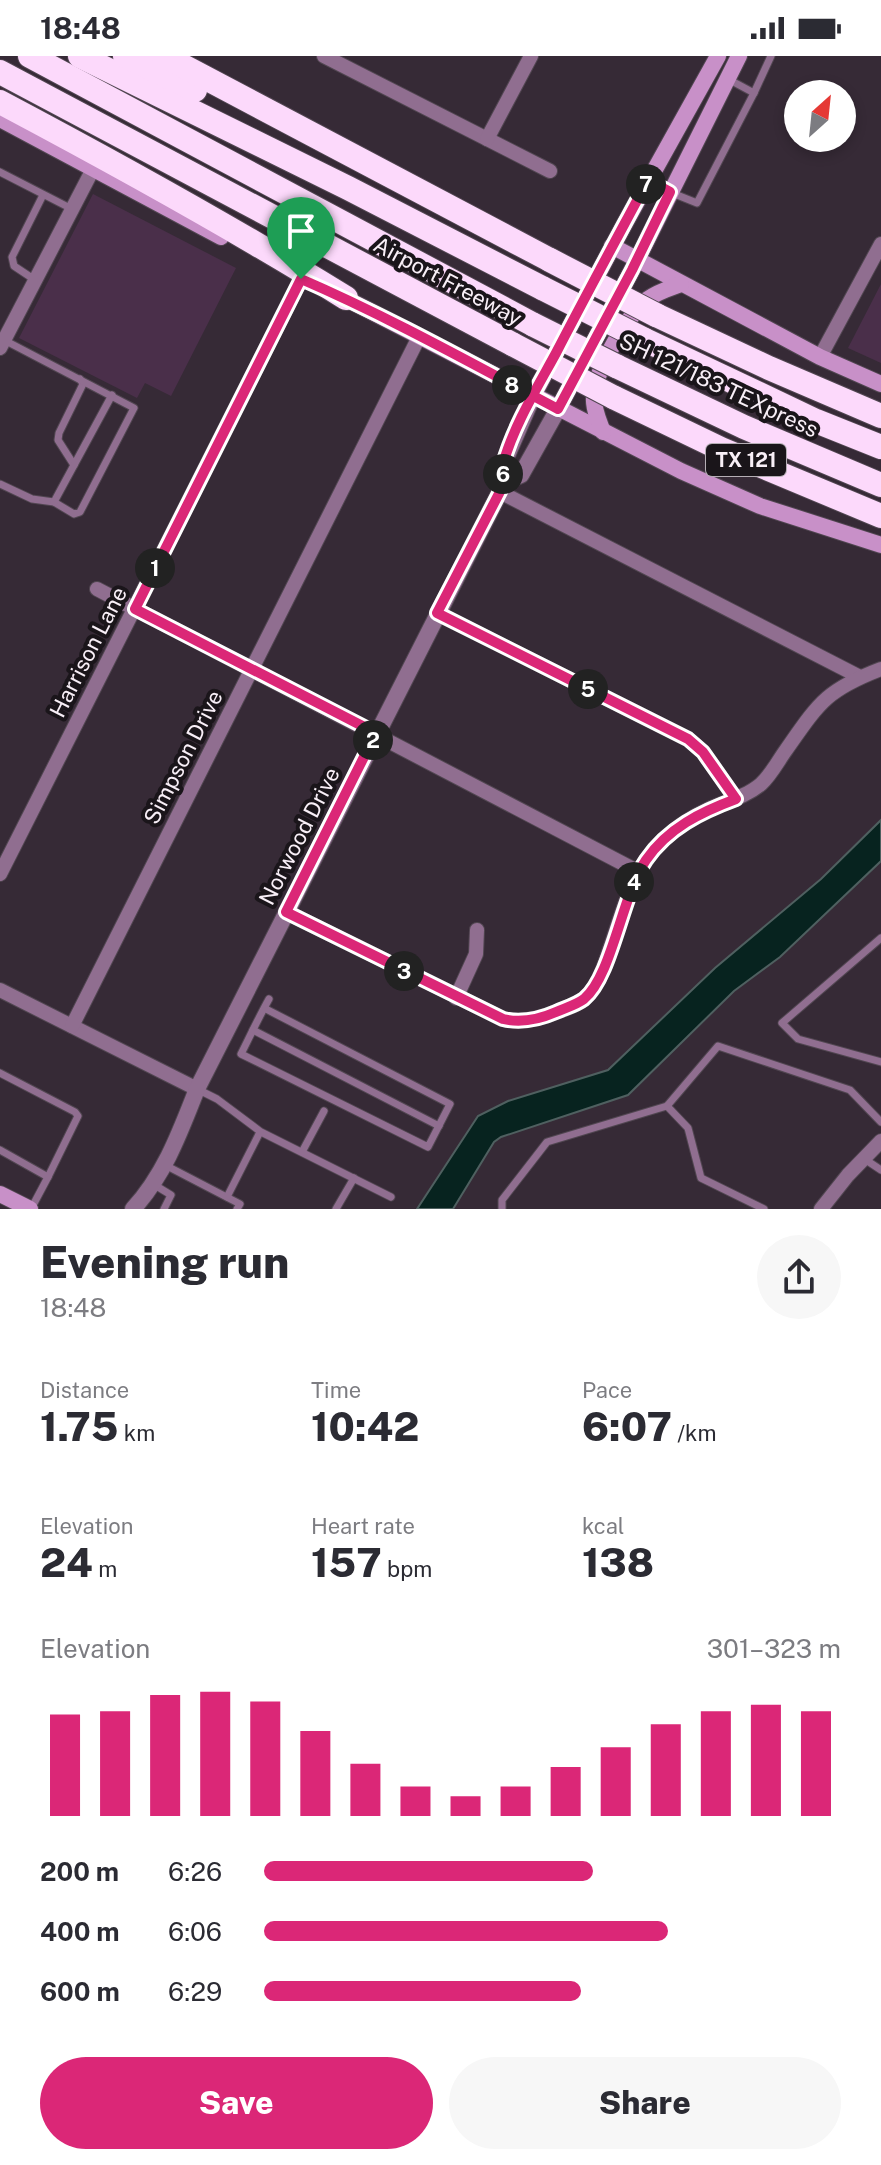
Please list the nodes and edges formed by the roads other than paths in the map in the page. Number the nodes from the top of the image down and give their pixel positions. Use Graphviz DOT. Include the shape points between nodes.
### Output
graph roads {
  1 [pos="30,56"];
  2 [pos="80,56"];
  3 [pos="125,56"];
  4 [pos="164,56"];
  5 [pos="324,56"];
  6 [pos="531,56"];
  7 [pos="718,56"];
  8 [pos="739,56"];
  9 [pos="771,56"];
  10 [pos="0,72"];
  11 [pos="727,79"];
  12 [pos="754,93"];
  13 [pos="0,102"];
  14 [pos="0,119"];
  15 [pos="487,139"];
  16 [pos="345,152"];
  17 [pos="93,169"];
  18 [pos="550,171"];
  19 [pos="0,172"];
  20 [pos="648,180"];
  21 [pos="670,192"];
  22 [pos="43,195"];
  23 [pos="72,209"];
  24 [pos="881,244"];
  25 [pos="612,246"];
  26 [pos="636,260"];
  27 [pos="301,279"];
  28 [pos="35,280"];
  29 [pos="681,284"];
  30 [pos="346,298"];
  31 [pos="419,337"];
  32 [pos="2,344"];
  33 [pos="820,357"];
  34 [pos="80,379"];
  35 [pos="881,384"];
  36 [pos="112,395"];
  37 [pos="533,396"];
  38 [pos="558,409"];
  39 [pos="881,416"];
  40 [pos="603,432"];
  41 [pos="881,447"];
  42 [pos="74,465"];
  43 [pos="0,484"];
  44 [pos="881,485"];
  45 [pos="502,487"];
  46 [pos="54,502"];
  47 [pos="881,516"];
  48 [pos="881,545"];
  49 [pos="97,589"];
  50 [pos="135,609"];
  51 [pos="437,613"];
  52 [pos="252,669"];
  53 [pos="881,669"];
  54 [pos="860,677"];
  55 [pos="376,733"];
  56 [pos="736,799"];
  57 [pos="639,872"];
  58 [pos="0,874"];
  59 [pos="286,912"];
  60 [pos="477,930"];
  61 [pos="881,938"];
  62 [pos="0,990"];
  63 [pos="456,998"];
  64 [pos="269,999"];
  65 [pos="264,1008"];
  66 [pos="72,1026"];
  67 [pos="227,1029"];
  68 [pos="253,1030"];
  69 [pos="248,1040"];
  70 [pos="881,1062"];
  71 [pos="0,1073"];
  72 [pos="197,1089"];
  73 [pos="667,1106"];
  74 [pos="324,1111"];
  75 [pos="881,1122"];
  76 [pos="439,1126"];
  77 [pos="260,1132"];
  78 [pos="881,1141"];
  79 [pos="0,1150"];
  80 [pos="302,1152"];
  81 [pos="863,1158"];
  82 [pos="165,1165"];
  83 [pos="881,1170"];
  84 [pos="48,1177"];
  85 [pos="354,1178"];
  86 [pos="153,1184"];
  87 [pos="0,1194"];
  88 [pos="227,1197"];
  89 [pos="391,1197"];
  90 [pos="30,1209"];
  91 [pos="133,1209"];
  92 [pos="164,1209"];
  93 [pos="237,1209"];
  94 [pos="336,1209"];
  95 [pos="502,1209"];
  96 [pos="764,1209"];
  97 [pos="821,1209"];
  1 -- 44 [label="highway, SH 121/183 TEXpress, bridge" via="534,325 744,427"];
  2 -- 41 [label="highway, SH 121/183 TEXpress, bridge" via="643,339"];
  3 -- 16 [label="highway" via="314,155"];
  4 -- 16 [label="highway"];
  5 -- 15 [label="street"];
  6 -- 15 [label="street"];
  7 -- 20 [label="main road, Norwood Drive"];
  8 -- 11 [label="main road, Norwood Drive"];
  9 -- 12 [label="lane"];
  10 -- 47 [label="highway, Airport Freeway / TX 121, bridge" via="613,397"];
  11 -- 12 [label="lane"];
  11 -- 21 [label="main road, Norwood Drive"];
  12 -- 21 [label="lane" via="697,203"];
  13 -- 30 [label="highway" via="131,171"];
  14 -- 17 [label="main road"];
  15 -- 18 [label="street"];
  16 -- 39 [label="highway, bridge" via="656,315"];
  17 -- 23 [label="street"];
  17 -- 27 [label="main road"];
  19 -- 22 [label="lane"];
  20 -- 21 [label="main road"];
  20 -- 25 [label="main road, Norwood Drive"];
  21 -- 26 [label="main road, Norwood Drive"];
  22 -- 23 [label="lane"];
  22 -- 28 [label="lane" via="12,257 14,266"];
  23 -- 28 [label="street"];
  24 -- 33 [label="street"];
  25 -- 26 [label="main road"];
  25 -- 37 [label="main road, Norwood Drive"];
  26 -- 29 [label="main road"];
  26 -- 38 [label="main road, Norwood Drive"];
  27 -- 30 [label="main road"];
  27 -- 50 [label="street, Harrison Lane"];
  28 -- 32 [label="street"];
  29 -- 33 [label="main road"];
  29 -- 40 [label="main road" via="647,300 617,339 594,394"];
  30 -- 31 [label="main road"];
  31 -- 37 [label="main road"];
  31 -- 52 [label="street, Simpson Drive"];
  32 -- 34 [label="lane"];
  33 -- 35 [label="main road"];
  34 -- 36 [label="lane"];
  34 -- 42 [label="lane" via="83,384 58,440"];
  36 -- 42 [label="lane"];
  36 -- 46 [label="lane" via="134,408 84,507 74,514"];
  37 -- 38 [label="main road"];
  37 -- 45 [label="street, Norwood Drive" via="502,467"];
  38 -- 40 [label="main road"];
  38 -- 45 [label="street, Norwood Drive" via="521,475"];
  40 -- 48 [label="main road" via="760,506"];
  42 -- 46 [label="lane"];
  43 -- 46 [label="lane" via="32,499"];
  45 -- 51 [label="street, Norwood Drive"];
  45 -- 54 [label="street"];
  49 -- 50 [label="street"];
  50 -- 52 [label="street"];
  50 -- 58 [label="street, Harrison Lane"];
  51 -- 55 [label="street, Norwood Drive"];
  51 -- 56 [label="street" via="688,739"];
  52 -- 55 [label="street"];
  52 -- 66 [label="street, Simpson Drive"];
  53 -- 54 [label="street"];
  54 -- 56 [label="street" via="827,697 760,785"];
  55 -- 57 [label="street"];
  55 -- 59 [label="street, Norwood Drive"];
  56 -- 57 [label="street" via="673,831"];
  57 -- 63 [label="street" via="604,967 584,1000 548,1015 514,1021"];
  59 -- 63 [label="street"];
  59 -- 67 [label="street, Norwood Drive"];
  60 -- 63 [label="street" via="476,954"];
  61 -- 70 [label="lane" via="782,1023 798,1039"];
  62 -- 66 [label="street"];
  64 -- 65 [label="lane"];
  65 -- 68 [label="lane"];
  65 -- 76 [label="lane" via="450,1104"];
  66 -- 72 [label="street"];
  67 -- 69 [label="lane"];
  67 -- 72 [label="street, Norwood Drive"];
  68 -- 69 [label="lane"];
  68 -- 76 [label="lane"];
  69 -- 76 [label="lane" via="241,1054 428,1147"];
  71 -- 84 [label="lane" via="78,1116"];
  72 -- 77 [label="lane"];
  72 -- 82 [label="street, Norwood Drive"];
  73 -- 75 [label="lane" via="718,1046 850,1090"];
  73 -- 95 [label="lane" via="547,1142 502,1200"];
  73 -- 96 [label="lane" via="688,1128 701,1178"];
  74 -- 80 [label="lane"];
  77 -- 80 [label="lane"];
  77 -- 88 [label="lane"];
  78 -- 81 [label="street"];
  79 -- 84 [label="lane"];
  80 -- 85 [label="lane"];
  81 -- 83 [label="lane"];
  81 -- 97 [label="street"];
  82 -- 86 [label="street, Norwood Drive"];
  82 -- 88 [label="lane"];
  84 -- 90 [label="lane"];
  85 -- 89 [label="lane"];
  85 -- 94 [label="lane"];
  86 -- 91 [label="street, Norwood Drive"];
  86 -- 92 [label="lane" via="171,1195"];
  87 -- 90 [label="main road"];
  88 -- 93 [label="lane" via="240,1204"];
}
